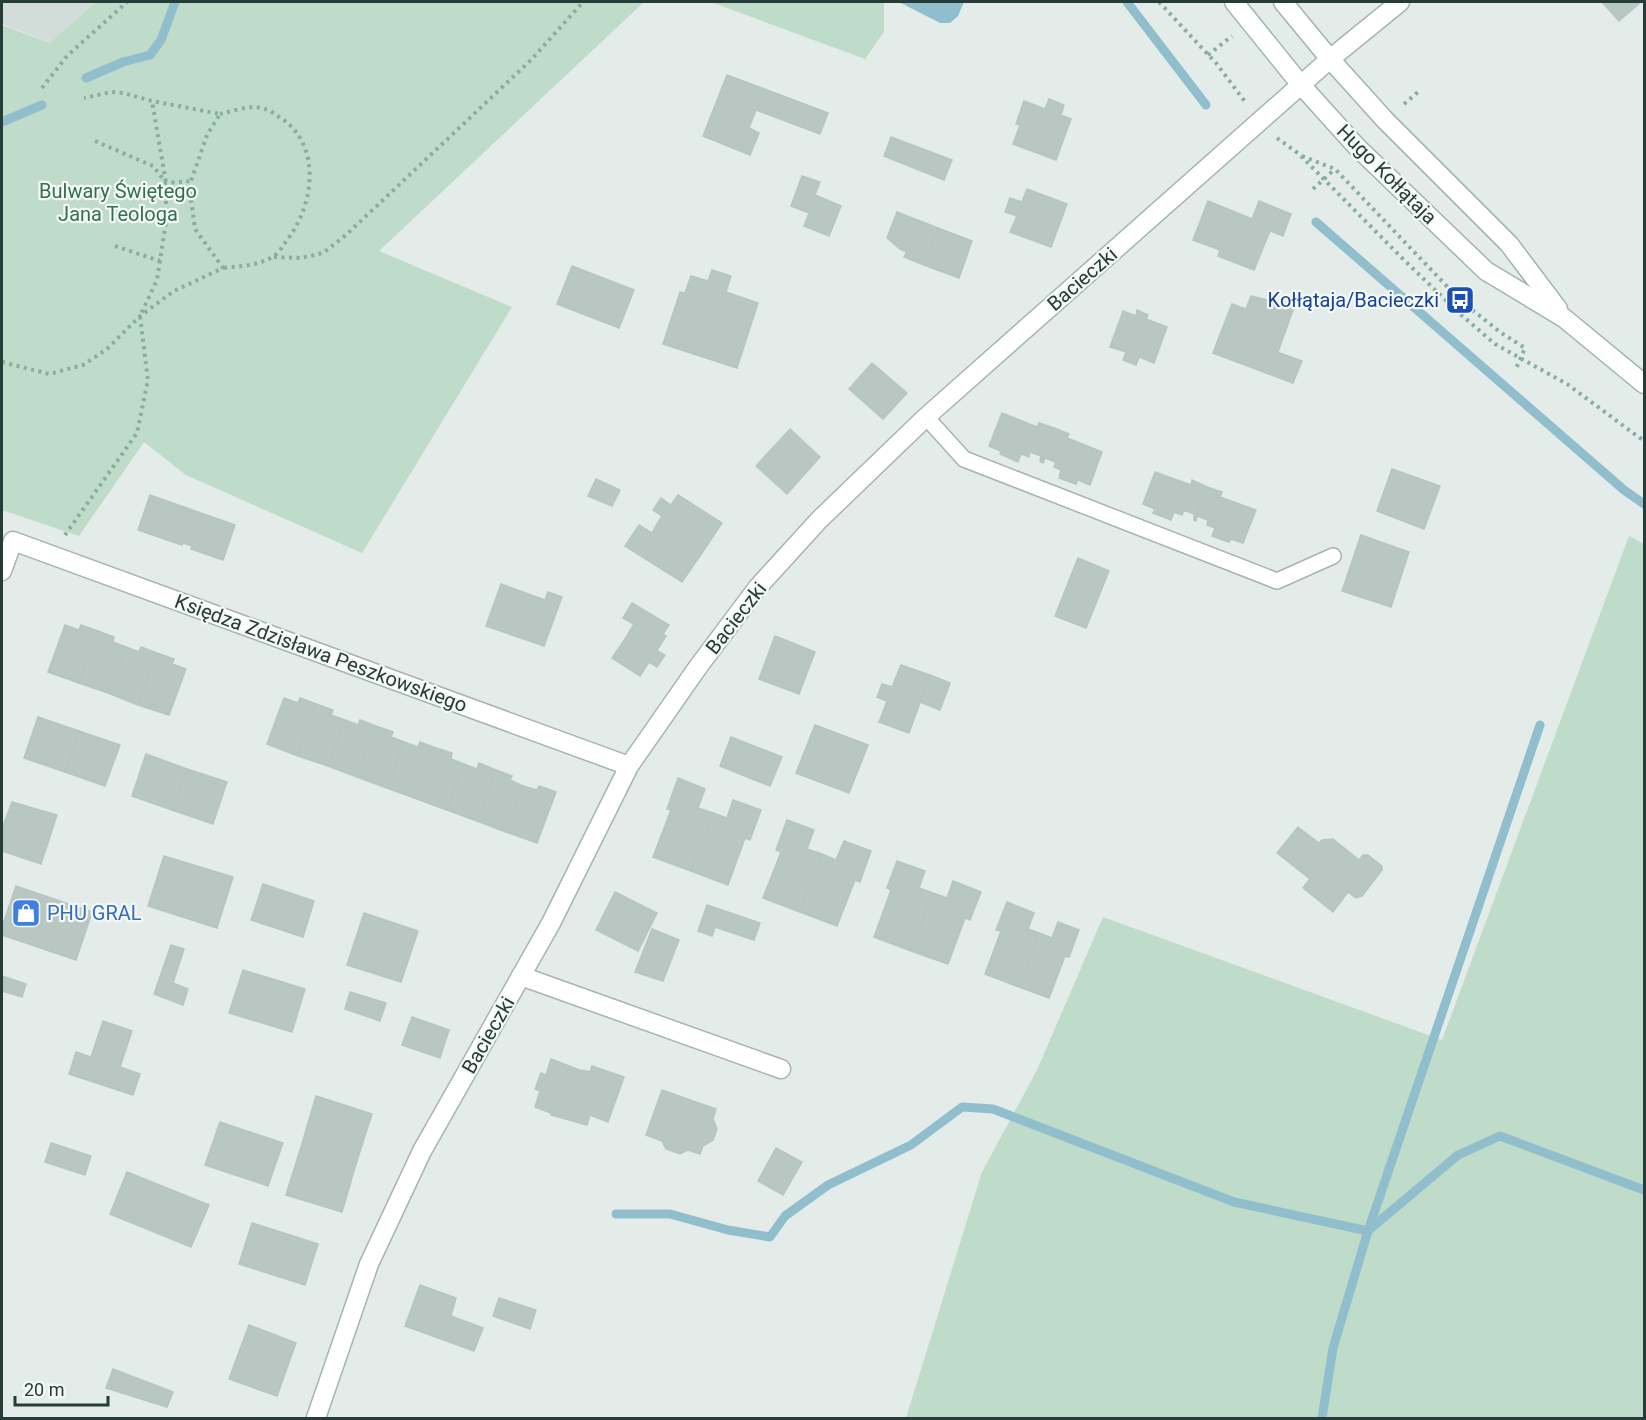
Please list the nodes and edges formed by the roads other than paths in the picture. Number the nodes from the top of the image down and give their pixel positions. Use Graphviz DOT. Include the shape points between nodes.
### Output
graph roads {
  1 [pos="1234,2"];
  2 [pos="1283,2"];
  3 [pos="1400,2"];
  4 [pos="1330,59"];
  5 [pos="1301,85"];
  6 [pos="1564,318"];
  7 [pos="1644,384"];
  8 [pos="926,417"];
  9 [pos="1334,556"];
  10 [pos="2,571"];
  11 [pos="629,766"];
  12 [pos="522,976"];
  13 [pos="781,1069"];
  14 [pos="316,1419"];
  1 -- 5 [label="street, Hugo Kołłątaja"];
  2 -- 4 [label="street, Hugo Kołłątaja"];
  3 -- 4 [label="street, Bacieczki"];
  4 -- 5 [label="street, Bacieczki"];
  4 -- 6 [label="street, Hugo Kołłątaja" via="1509,244"];
  5 -- 6 [label="street, Hugo Kołłątaja" via="1357,147 1486,271"];
  5 -- 8 [label="street, Bacieczki"];
  6 -- 7 [label="street, Hugo Kołłątaja"];
  8 -- 9 [label="lane" via="964,459 1277,581"];
  8 -- 11 [label="street, Bacieczki" via="819,520 758,587"];
  10 -- 11 [label="street, Księdza Zdzisława Peszkowskiego" via="13,541"];
  11 -- 12 [label="street, Bacieczki"];
  12 -- 13 [label="street"];
  12 -- 14 [label="street, Bacieczki" via="422,1151 369,1264"];
}
